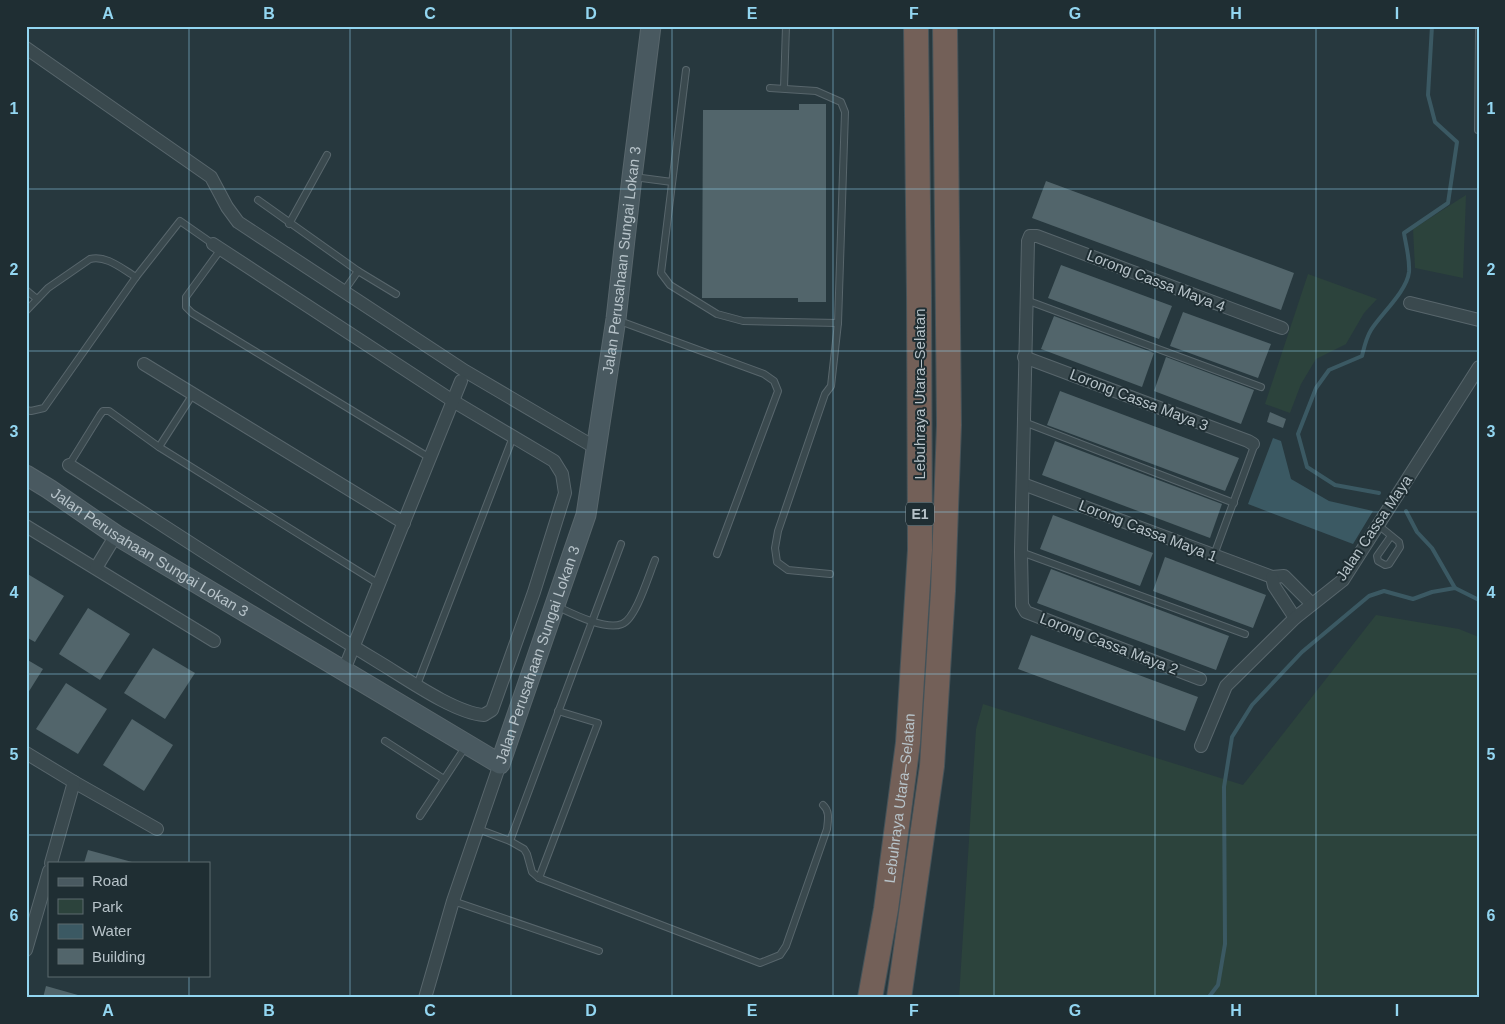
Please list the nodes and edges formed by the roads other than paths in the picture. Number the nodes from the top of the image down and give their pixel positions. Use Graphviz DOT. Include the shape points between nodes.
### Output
graph roads {
  1 [pos="650,26"];
  2 [pos="786,26"];
  3 [pos="916,26"];
  4 [pos="945,26"];
  5 [pos="1479,29"];
  6 [pos="26,48"];
  7 [pos="686,70"];
  8 [pos="770,88"];
  9 [pos="784,88"];
  10 [pos="1478,130"];
  11 [pos="327,155"];
  12 [pos="632,177"];
  13 [pos="672,182"];
  14 [pos="258,200"];
  15 [pos="289,224"];
  16 [pos="217,247"];
  17 [pos="358,272"];
  18 [pos="136,277"];
  19 [pos="26,290"];
  20 [pos="344,291"];
  21 [pos="396,294"];
  22 [pos="37,299"];
  23 [pos="1026,300"];
  24 [pos="1410,303"];
  25 [pos="26,311"];
  26 [pos="616,319"];
  27 [pos="1479,320"];
  28 [pos="838,323"];
  29 [pos="1282,328"];
  30 [pos="1024,357"];
  31 [pos="144,364"];
  32 [pos="1479,367"];
  33 [pos="463,376"];
  34 [pos="1261,387"];
  35 [pos="193,394"];
  36 [pos="453,401"];
  37 [pos="26,410"];
  38 [pos="1024,422"];
  39 [pos="513,437"];
  40 [pos="1253,444"];
  41 [pos="159,447"];
  42 [pos="596,448"];
  43 [pos="430,458"];
  44 [pos="69,465"];
  45 [pos="26,475"];
  46 [pos="1023,484"];
  47 [pos="1234,503"];
  48 [pos="404,523"];
  49 [pos="1378,525"];
  50 [pos="26,526"];
  51 [pos="116,535"];
  52 [pos="1391,536"];
  53 [pos="621,544"];
  54 [pos="1021,552"];
  55 [pos="717,554"];
  56 [pos="1214,556"];
  57 [pos="655,560"];
  58 [pos="96,568"];
  59 [pos="830,574"];
  60 [pos="1272,577"];
  61 [pos="379,584"];
  62 [pos="1312,604"];
  63 [pos="555,606"];
  64 [pos="1295,618"];
  65 [pos="592,621"];
  66 [pos="1245,634"];
  67 [pos="214,641"];
  68 [pos="353,647"];
  69 [pos="344,670"];
  70 [pos="1200,679"];
  71 [pos="417,685"];
  72 [pos="558,711"];
  73 [pos="385,741"];
  74 [pos="467,744"];
  75 [pos="1201,746"];
  76 [pos="26,753"];
  77 [pos="500,764"];
  78 [pos="444,779"];
  79 [pos="74,782"];
  80 [pos="823,805"];
  81 [pos="420,816"];
  82 [pos="478,829"];
  83 [pos="157,830"];
  84 [pos="510,841"];
  85 [pos="51,862"];
  86 [pos="48,874"];
  87 [pos="539,878"];
  88 [pos="453,901"];
  89 [pos="26,950"];
  90 [pos="599,951"];
  91 [pos="425,998"];
  92 [pos="870,998"];
  93 [pos="899,998"];
  1 -- 12 [label="main road, Jalan Perusahaan Sungai Lokan 3"];
  2 -- 9 [label="lane"];
  3 -- 92 [label="highway, Lebuhraya Utara–Selatan / E1" via="920,550 908,744 886,909"];
  4 -- 93 [label="highway, Lebuhraya Utara–Selatan / E1" via="949,426 944,591 932,766"];
  5 -- 10 [label="lane"];
  6 -- 20 [label="street" via="211,177 238,222"];
  7 -- 13 [label="lane"];
  8 -- 9 [label="lane"];
  9 -- 28 [label="lane" via="816,91 841,102 845,112"];
  11 -- 15 [label="lane"];
  12 -- 13 [label="lane"];
  12 -- 26 [label="main road, Jalan Perusahaan Sungai Lokan 3"];
  13 -- 28 [label="lane" via="662,273 670,285 717,314 743,321"];
  14 -- 15 [label="lane"];
  15 -- 17 [label="lane"];
  16 -- 18 [label="lane" via="180,221"];
  16 -- 36 [label="street"];
  16 -- 43 [label="lane" via="186,297 186,306 192,314"];
  17 -- 20 [label="lane"];
  17 -- 21 [label="lane"];
  18 -- 22 [label="lane" via="98,257 90,259"];
  18 -- 37 [label="lane" via="44,408"];
  19 -- 22 [label="lane"];
  20 -- 33 [label="street"];
  22 -- 25 [label="lane"];
  23 -- 29 [label="street, Lorong Cassa Maya 4" via="1028,241 1030,236 1037,236"];
  23 -- 30 [label="street"];
  23 -- 34 [label="lane"];
  24 -- 27 [label="street"];
  26 -- 42 [label="main road, Jalan Perusahaan Sungai Lokan 3"];
  26 -- 55 [label="lane" via="764,374 774,381 778,391"];
  28 -- 59 [label="lane" via="831,386 819,410 775,548 777,562 788,570"];
  30 -- 38 [label="street"];
  30 -- 40 [label="street, Lorong Cassa Maya 3"];
  31 -- 35 [label="street"];
  32 -- 49 [label="street, Jalan Cassa Maya"];
  33 -- 36 [label="street"];
  33 -- 42 [label="street"];
  35 -- 41 [label="lane"];
  35 -- 48 [label="street"];
  36 -- 39 [label="street"];
  36 -- 43 [label="street"];
  38 -- 46 [label="street"];
  38 -- 47 [label="lane"];
  39 -- 71 [label="lane"];
  39 -- 71 [label="street" via="554,461 562,474 565,493 492,710 484,715 466,711"];
  40 -- 47 [label="lane"];
  41 -- 44 [label="lane" via="109,411 103,411"];
  41 -- 61 [label="lane"];
  42 -- 63 [label="main road, Jalan Perusahaan Sungai Lokan 3" via="586,515"];
  43 -- 48 [label="street"];
  44 -- 68 [label="street"];
  45 -- 51 [label="main road, Jalan Perusahaan Sungai Lokan 3"];
  46 -- 54 [label="street"];
  46 -- 56 [label="street, Lorong Cassa Maya 1"];
  47 -- 56 [label="lane"];
  48 -- 61 [label="street"];
  49 -- 52 [label="lane"];
  49 -- 62 [label="street, Jalan Cassa Maya" via="1343,580"];
  50 -- 58 [label="street"];
  51 -- 58 [label="street"];
  51 -- 69 [label="main road, Jalan Perusahaan Sungai Lokan 3"];
  53 -- 65 [label="lane"];
  54 -- 66 [label="lane"];
  54 -- 70 [label="street, Lorong Cassa Maya 2" via="1022,605 1026,612"];
  56 -- 60 [label="street, Lorong Cassa Maya 1"];
  57 -- 65 [label="lane" via="633,613 626,622 605,625"];
  58 -- 67 [label="street"];
  60 -- 62 [label="street, Lorong Cassa Maya 1" via="1284,576"];
  60 -- 64 [label="street" via="1274,586"];
  61 -- 68 [label="street"];
  62 -- 64 [label="street, Jalan Cassa Maya"];
  63 -- 65 [label="lane"];
  63 -- 77 [label="main road, Jalan Perusahaan Sungai Lokan 3"];
  64 -- 75 [label="street, Jalan Cassa Maya" via="1226,686"];
  65 -- 72 [label="lane"];
  68 -- 69 [label="street"];
  68 -- 71 [label="street"];
  69 -- 74 [label="main road, Jalan Perusahaan Sungai Lokan 3"];
  72 -- 84 [label="lane"];
  72 -- 87 [label="lane" via="598,723"];
  73 -- 78 [label="lane"];
  74 -- 77 [label="main road, Jalan Perusahaan Sungai Lokan 3"];
  74 -- 78 [label="lane"];
  76 -- 79 [label="street"];
  77 -- 82 [label="street"];
  78 -- 81 [label="lane"];
  79 -- 83 [label="street"];
  79 -- 85 [label="street"];
  80 -- 87 [label="lane" via="827,808 827,829 786,946 780,955 760,963"];
  82 -- 84 [label="lane"];
  82 -- 88 [label="street"];
  84 -- 87 [label="lane" via="524,849 532,872"];
  86 -- 89 [label="street"];
  88 -- 90 [label="lane"];
  88 -- 91 [label="street"];
}
